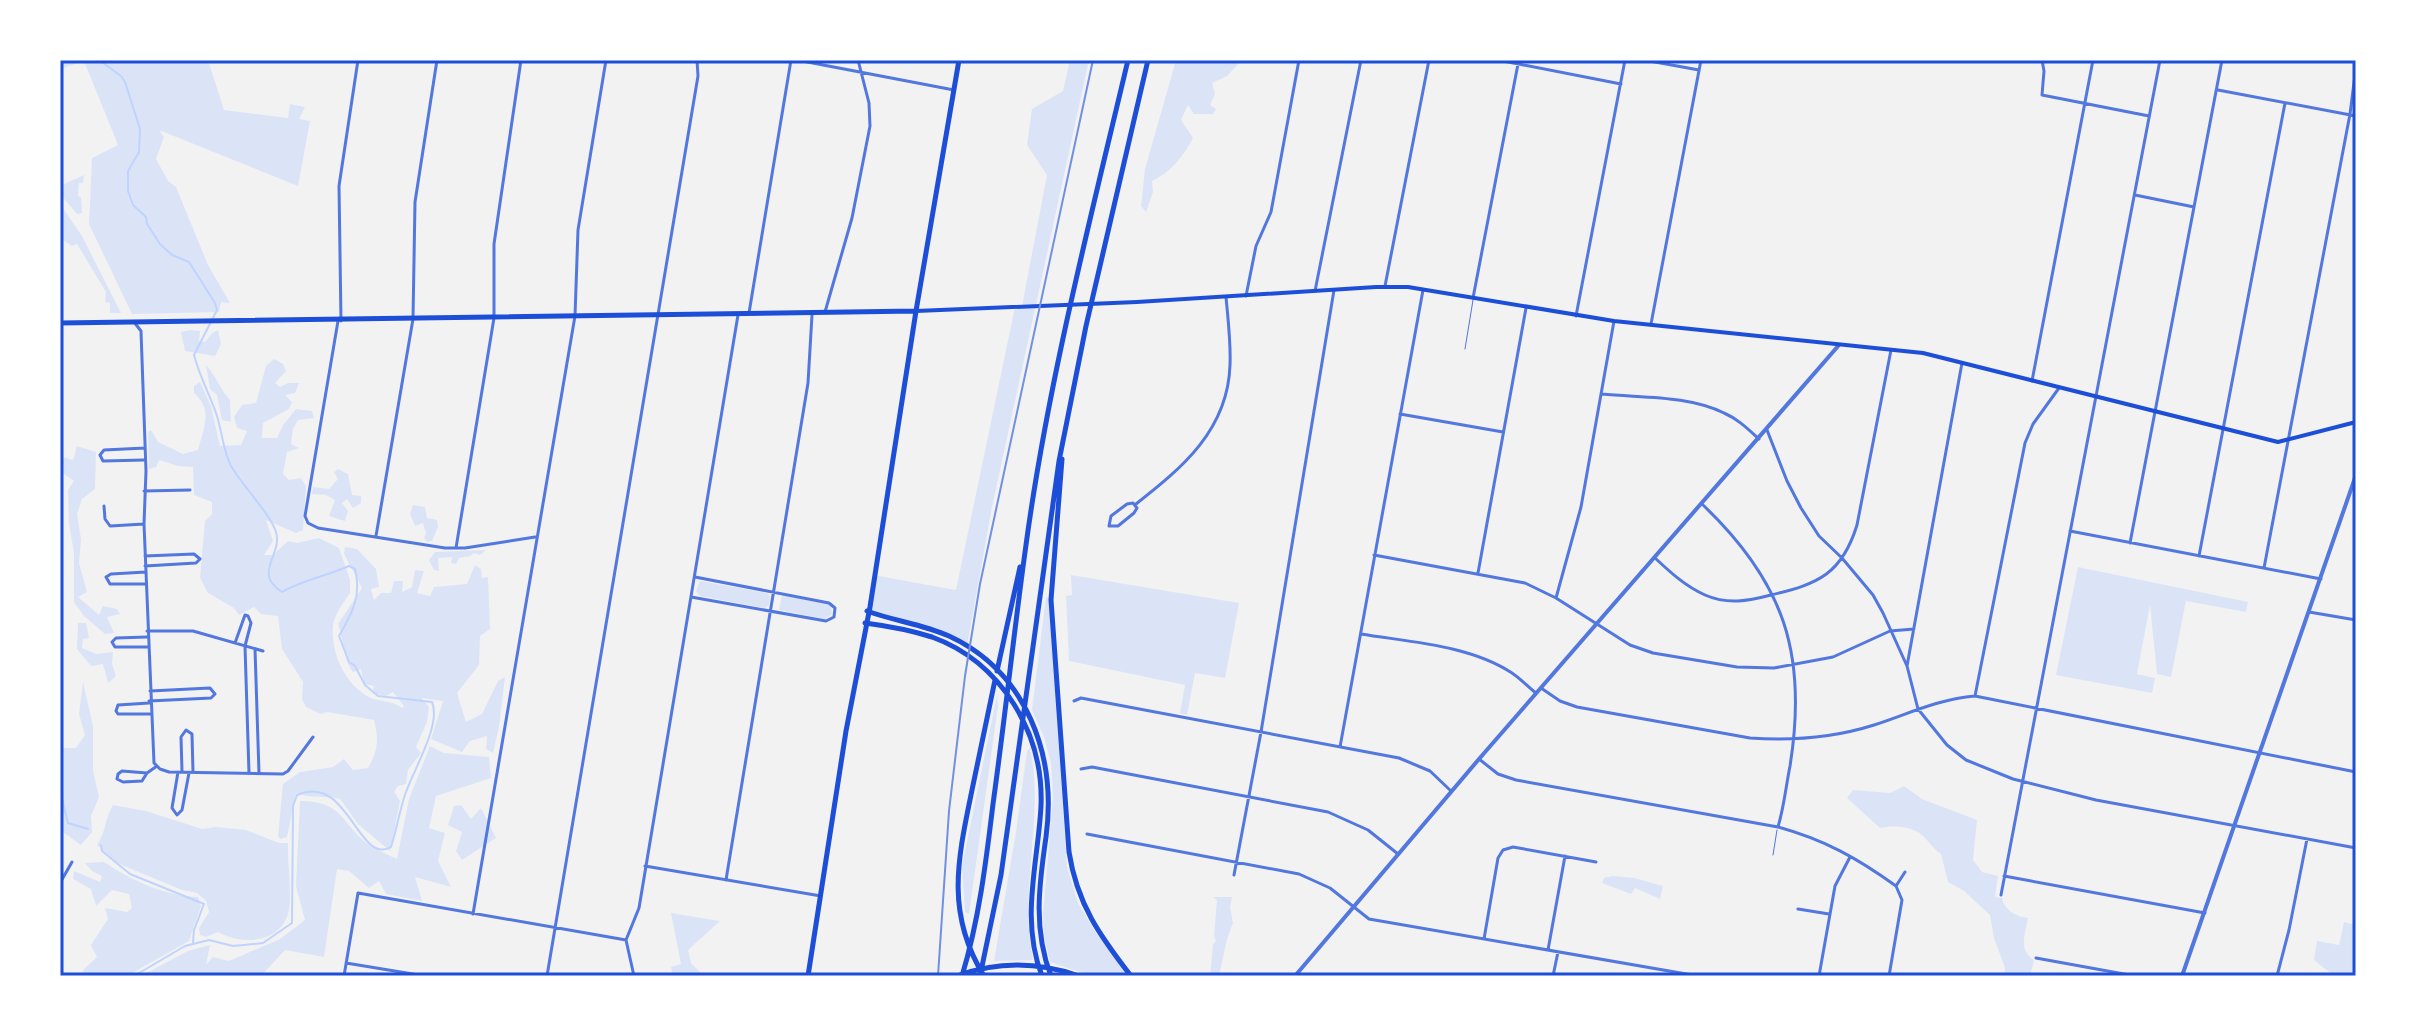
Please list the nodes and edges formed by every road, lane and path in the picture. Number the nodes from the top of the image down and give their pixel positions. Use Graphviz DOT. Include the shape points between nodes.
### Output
graph roads {
  1 [pos="358,60"];
  2 [pos="437,60"];
  3 [pos="521,60"];
  4 [pos="606,60"];
  5 [pos="697,60"];
  6 [pos="791,60"];
  7 [pos="797,60"];
  8 [pos="858,60"];
  9 [pos="959,60"];
  10 [pos="1128,60"];
  11 [pos="1148,60"];
  12 [pos="1299,60"];
  13 [pos="1361,60"];
  14 [pos="1429,60"];
  15 [pos="1498,60"];
  16 [pos="1625,60"];
  17 [pos="1644,60"];
  18 [pos="1701,60"];
  19 [pos="2042,60"];
  20 [pos="2093,60"];
  21 [pos="2160,60"];
  22 [pos="2222,60"];
  23 [pos="1518,64"];
  24 [pos="2356,67"];
  25 [pos="1699,70"];
  26 [pos="861,71"];
  27 [pos="1621,84"];
  28 [pos="954,90"];
  29 [pos="2217,90"];
  30 [pos="2285,103"];
  31 [pos="2085,105"];
  32 [pos="2350,114"];
  33 [pos="2149,116"];
  34 [pos="2356,116"];
  35 [pos="2135,195"];
  36 [pos="2194,207"];
  37 [pos="1385,286"];
  38 [pos="1423,289"];
  39 [pos="1334,290"];
  40 [pos="1315,291"];
  41 [pos="1246,296"];
  42 [pos="1226,297"];
  43 [pos="1473,298"];
  44 [pos="1526,308"];
  45 [pos="916,311"];
  46 [pos="812,312"];
  47 [pos="825,312"];
  48 [pos="749,313"];
  49 [pos="738,314"];
  50 [pos="658,315"];
  51 [pos="575,316"];
  52 [pos="1576,316"];
  53 [pos="494,318"];
  54 [pos="413,319"];
  55 [pos="339,321"];
  56 [pos="1614,321"];
  57 [pos="134,322"];
  58 [pos="60,323"];
  59 [pos="1651,324"];
  60 [pos="1840,344"];
  61 [pos="1465,349"];
  62 [pos="1891,349"];
  63 [pos="1962,363"];
  64 [pos="2032,381"];
  65 [pos="2059,388"];
  66 [pos="1601,394"];
  67 [pos="2096,398"];
  68 [pos="2155,413"];
  69 [pos="1399,414"];
  70 [pos="2356,422"];
  71 [pos="1065,426"];
  72 [pos="1767,430"];
  73 [pos="2224,430"];
  74 [pos="1503,432"];
  75 [pos="1759,439"];
  76 [pos="2288,441"];
  77 [pos="145,448"];
  78 [pos="145,460"];
  79 [pos="2356,475"];
  80 [pos="190,490"];
  81 [pos="144,491"];
  82 [pos="1136,504"];
  83 [pos="1702,504"];
  84 [pos="104,506"];
  85 [pos="144,524"];
  86 [pos="2070,531"];
  87 [pos="376,536"];
  88 [pos="536,537"];
  89 [pos="1026,543"];
  90 [pos="2130,543"];
  91 [pos="456,548"];
  92 [pos="1374,555"];
  93 [pos="145,556"];
  94 [pos="2199,556"];
  95 [pos="1655,558"];
  96 [pos="1842,558"];
  97 [pos="145,566"];
  98 [pos="2264,568"];
  99 [pos="146,572"];
  100 [pos="1478,573"];
  101 [pos="695,577"];
  102 [pos="2321,579"];
  103 [pos="146,584"];
  104 [pos="774,591"];
  105 [pos="1772,595"];
  106 [pos="691,597"];
  107 [pos="1556,598"];
  108 [pos="867,611"];
  109 [pos="770,612"];
  110 [pos="2309,612"];
  111 [pos="2356,620"];
  112 [pos="865,623"];
  113 [pos="1595,625"];
  114 [pos="1914,629"];
  115 [pos="1890,631"];
  116 [pos="1361,633"];
  117 [pos="147,634"];
  118 [pos="235,643"];
  119 [pos="245,646"];
  120 [pos="148,647"];
  121 [pos="255,649"];
  122 [pos="263,651"];
  123 [pos="1794,664"];
  124 [pos="1907,666"];
  125 [pos="1541,688"];
  126 [pos="149,691"];
  127 [pos="1536,693"];
  128 [pos="1975,696"];
  129 [pos="1074,701"];
  130 [pos="149,702"];
  131 [pos="1918,709"];
  132 [pos="2036,709"];
  133 [pos="150,714"];
  134 [pos="1261,732"];
  135 [pos="313,737"];
  136 [pos="1794,740"];
  137 [pos="1340,747"];
  138 [pos="2260,753"];
  139 [pos="1479,759"];
  140 [pos="157,766"];
  141 [pos="1081,769"];
  142 [pos="180,772"];
  143 [pos="191,772"];
  144 [pos="2356,772"];
  145 [pos="147,773"];
  146 [pos="249,773"];
  147 [pos="259,773"];
  148 [pos="2022,781"];
  149 [pos="1451,791"];
  150 [pos="1249,797"];
  151 [pos="2235,825"];
  152 [pos="1778,827"];
  153 [pos="1087,834"];
  154 [pos="2307,839"];
  155 [pos="2356,848"];
  156 [pos="1398,854"];
  157 [pos="1773,855"];
  158 [pos="1565,856"];
  159 [pos="1851,857"];
  160 [pos="72,862"];
  161 [pos="1237,862"];
  162 [pos="1596,862"];
  163 [pos="645,866"];
  164 [pos="1905,872"];
  165 [pos="1234,875"];
  166 [pos="2004,876"];
  167 [pos="726,880"];
  168 [pos="60,883"];
  169 [pos="1896,886"];
  170 [pos="2001,895"];
  171 [pos="821,896"];
  172 [pos="1353,908"];
  173 [pos="1798,909"];
  174 [pos="2205,913"];
  175 [pos="473,914"];
  176 [pos="1829,914"];
  177 [pos="555,928"];
  178 [pos="1484,939"];
  179 [pos="626,940"];
  180 [pos="1548,950"];
  181 [pos="1558,952"];
  182 [pos="2036,958"];
  183 [pos="346,963"];
  184 [pos="2279,975"];
  185 [pos="344,976"];
  186 [pos="425,976"];
  187 [pos="547,976"];
  188 [pos="634,976"];
  189 [pos="808,976"];
  190 [pos="960,976"];
  191 [pos="982,976"];
  192 [pos="1042,976"];
  193 [pos="1051,976"];
  194 [pos="1079,976"];
  195 [pos="1131,976"];
  196 [pos="1295,976"];
  197 [pos="1553,976"];
  198 [pos="1698,976"];
  199 [pos="1819,976"];
  200 [pos="1889,976"];
  201 [pos="2135,976"];
  202 [pos="2182,976"];
  1 -- 55 [label="street" via="339,186"];
  2 -- 54 [label="street" via="415,202"];
  3 -- 53 [label="street" via="494,244"];
  4 -- 51 [label="street" via="578,230"];
  5 -- 50 [label="street"];
  6 -- 48 [label="street"];
  7 -- 26 [label="street"];
  8 -- 26 [label="street"];
  9 -- 28 [label="main road"];
  10 -- 89 [label="main road" via="1069,313"];
  11 -- 71 [label="main road"];
  12 -- 41 [label="street" via="1271,212 1256,246"];
  13 -- 40 [label="street"];
  14 -- 37 [label="street"];
  15 -- 23 [label="street"];
  16 -- 27 [label="street"];
  17 -- 25 [label="street"];
  18 -- 25 [label="street"];
  19 -- 31 [label="street" via="2042,95"];
  20 -- 31 [label="street"];
  21 -- 33 [label="street"];
  22 -- 29 [label="street"];
  23 -- 27 [label="street"];
  23 -- 43 [label="street"];
  24 -- 32 [label="street"];
  25 -- 59 [label="street"];
  26 -- 28 [label="street"];
  26 -- 47 [label="street" via="870,126 852,218"];
  27 -- 52 [label="street"];
  28 -- 45 [label="main road"];
  29 -- 30 [label="street"];
  29 -- 36 [label="street"];
  30 -- 32 [label="street"];
  30 -- 73 [label="street"];
  31 -- 33 [label="street"];
  31 -- 64 [label="street"];
  32 -- 34 [label="street"];
  32 -- 76 [label="street"];
  33 -- 35 [label="street"];
  35 -- 36 [label="street"];
  35 -- 67 [label="street"];
  36 -- 68 [label="street"];
  37 -- 38 [label="main road"];
  37 -- 39 [label="main road"];
  38 -- 43 [label="main road"];
  38 -- 69 [label="street"];
  39 -- 40 [label="main road"];
  39 -- 134 [label="street"];
  40 -- 41 [label="main road"];
  41 -- 42 [label="main road"];
  42 -- 45 [label="main road"];
  42 -- 82 [label="street" via="1230,365 1218,417 1181,469"];
  43 -- 44 [label="main road"];
  43 -- 61 [label="lane"];
  44 -- 52 [label="main road"];
  44 -- 74 [label="street"];
  45 -- 47 [label="main road"];
  45 -- 108 [label="main road"];
  46 -- 47 [label="main road"];
  46 -- 48 [label="main road"];
  46 -- 104 [label="street" via="808,383"];
  48 -- 49 [label="main road"];
  49 -- 50 [label="main road"];
  49 -- 101 [label="street"];
  50 -- 51 [label="main road"];
  50 -- 177 [label="street"];
  51 -- 53 [label="main road"];
  51 -- 88 [label="street"];
  52 -- 56 [label="main road"];
  53 -- 54 [label="main road"];
  53 -- 91 [label="street"];
  54 -- 55 [label="main road"];
  54 -- 87 [label="street"];
  55 -- 57 [label="main road"];
  55 -- 87 [label="street" via="305,516 318,528"];
  56 -- 59 [label="main road"];
  56 -- 66 [label="street"];
  57 -- 58 [label="main road"];
  57 -- 77 [label="street" via="141,331"];
  59 -- 60 [label="main road"];
  60 -- 62 [label="main road"];
  60 -- 72 [label="street"];
  62 -- 63 [label="main road"];
  62 -- 96 [label="street" via="1857,525"];
  63 -- 64 [label="main road"];
  63 -- 114 [label="street"];
  64 -- 65 [label="main road"];
  65 -- 67 [label="main road"];
  65 -- 128 [label="street" via="2025,443"];
  66 -- 75 [label="street" via="1702,405 1732,417"];
  66 -- 107 [label="street" via="1581,507"];
  67 -- 68 [label="main road"];
  67 -- 86 [label="street"];
  68 -- 73 [label="main road"];
  68 -- 90 [label="street"];
  69 -- 74 [label="street"];
  69 -- 92 [label="street"];
  70 -- 76 [label="main road"];
  71 -- 191 [label="main road"];
  71 -- 195 [label="main road" via="1051,600 1069,852 1088,915"];
  72 -- 75 [label="street"];
  72 -- 96 [label="street" via="1801,508"];
  73 -- 76 [label="main road"];
  73 -- 94 [label="street"];
  74 -- 100 [label="street"];
  75 -- 83 [label="street"];
  76 -- 98 [label="street"];
  77 -- 78 [label="street"];
  77 -- 78 [label="street" via="104,450 100,455 106,462"];
  78 -- 81 [label="street"];
  79 -- 102 [label="street"];
  80 -- 81 [label="street"];
  81 -- 85 [label="street"];
  82 -- 82 [label="street" via="1111,516 1109,526 1118,526 1134,513"];
  83 -- 95 [label="street"];
  83 -- 105 [label="street" via="1745,548"];
  84 -- 85 [label="street" via="110,526"];
  85 -- 93 [label="street"];
  86 -- 90 [label="street"];
  86 -- 132 [label="street"];
  87 -- 91 [label="street"];
  88 -- 91 [label="street"];
  88 -- 175 [label="street"];
  89 -- 190 [label="main road" via="984,874"];
  89 -- 191 [label="main road" via="962,842 957,889 961,921"];
  90 -- 94 [label="street"];
  92 -- 100 [label="street"];
  92 -- 116 [label="street"];
  93 -- 97 [label="street"];
  93 -- 97 [label="street" via="194,554 200,559"];
  94 -- 98 [label="street"];
  95 -- 105 [label="street" via="1682,583 1706,595 1742,603"];
  95 -- 113 [label="street"];
  96 -- 105 [label="street" via="1815,583"];
  96 -- 115 [label="street" via="1873,595"];
  97 -- 99 [label="street"];
  98 -- 102 [label="street"];
  99 -- 103 [label="street"];
  99 -- 103 [label="street" via="111,574 106,580"];
  100 -- 107 [label="street" via="1525,583"];
  101 -- 104 [label="street"];
  101 -- 106 [label="street"];
  102 -- 110 [label="street"];
  103 -- 117 [label="street"];
  104 -- 109 [label="street"];
  104 -- 109 [label="street" via="829,603 835,613 826,621"];
  105 -- 123 [label="street"];
  106 -- 109 [label="street"];
  106 -- 163 [label="street"];
  107 -- 113 [label="street"];
  108 -- 112 [label="main road"];
  108 -- 193 [label="main road" via="922,625 968,647 1019,696 1035,726 1049,795 1038,911"];
  109 -- 167 [label="street"];
  110 -- 111 [label="street"];
  110 -- 138 [label="street"];
  112 -- 171 [label="main road"];
  112 -- 192 [label="main road" via="949,645 974,660 1019,712 1039,772 1041,806 1030,911"];
  113 -- 123 [label="street" via="1630,645 1694,661 1741,668"];
  113 -- 125 [label="street"];
  114 -- 115 [label="street"];
  114 -- 124 [label="street"];
  115 -- 123 [label="street" via="1833,657"];
  115 -- 124 [label="street"];
  116 -- 127 [label="street" via="1472,656 1513,673"];
  116 -- 137 [label="street"];
  117 -- 118 [label="street" via="193,631"];
  117 -- 120 [label="street"];
  117 -- 120 [label="street" via="112,642 115,647"];
  118 -- 119 [label="street"];
  118 -- 119 [label="street" via="247,615 251,623"];
  119 -- 121 [label="street"];
  119 -- 146 [label="street"];
  120 -- 126 [label="street"];
  121 -- 122 [label="street"];
  121 -- 147 [label="street"];
  123 -- 136 [label="street"];
  124 -- 131 [label="street"];
  125 -- 127 [label="street"];
  125 -- 136 [label="street" via="1577,707 1750,738"];
  126 -- 130 [label="street"];
  126 -- 130 [label="street" via="210,688 215,694"];
  127 -- 139 [label="street"];
  128 -- 131 [label="street"];
  128 -- 132 [label="street"];
  129 -- 134 [label="street" via="1081,698"];
  130 -- 133 [label="street"];
  130 -- 133 [label="street" via="118,705 116,711"];
  131 -- 136 [label="street" via="1852,731"];
  131 -- 148 [label="street" via="1966,760"];
  132 -- 138 [label="street"];
  132 -- 148 [label="street"];
  133 -- 140 [label="street"];
  134 -- 137 [label="street"];
  134 -- 150 [label="street"];
  135 -- 147 [label="street" via="288,771"];
  136 -- 152 [label="street"];
  137 -- 149 [label="street" via="1415,763"];
  138 -- 144 [label="street"];
  138 -- 151 [label="street"];
  139 -- 149 [label="street"];
  139 -- 152 [label="street" via="1516,780"];
  140 -- 142 [label="street"];
  140 -- 145 [label="street"];
  141 -- 150 [label="street"];
  142 -- 143 [label="street"];
  142 -- 143 [label="street" via="186,730 192,734"];
  142 -- 143 [label="street" via="172,808 177,815"];
  143 -- 146 [label="street"];
  145 -- 145 [label="street" via="122,771 117,776 120,781 140,781"];
  146 -- 147 [label="street"];
  148 -- 151 [label="street"];
  148 -- 166 [label="street"];
  149 -- 156 [label="street"];
  150 -- 156 [label="street" via="1342,817"];
  150 -- 161 [label="street"];
  151 -- 154 [label="street"];
  151 -- 174 [label="street"];
  152 -- 157 [label="lane"];
  152 -- 159 [label="street" via="1819,839"];
  153 -- 161 [label="street"];
  154 -- 155 [label="street"];
  154 -- 184 [label="street"];
  156 -- 172 [label="street"];
  158 -- 162 [label="street"];
  158 -- 178 [label="street" via="1513,847 1501,851"];
  158 -- 180 [label="street"];
  159 -- 169 [label="street"];
  159 -- 176 [label="street" via="1837,880"];
  160 -- 168 [label="street"];
  161 -- 165 [label="street"];
  161 -- 172 [label="street" via="1299,874 1330,888"];
  163 -- 167 [label="street"];
  163 -- 179 [label="street" via="639,908"];
  164 -- 169 [label="street"];
  166 -- 170 [label="street"];
  166 -- 174 [label="street"];
  167 -- 171 [label="street"];
  169 -- 200 [label="street" via="1902,900"];
  171 -- 189 [label="main road"];
  172 -- 178 [label="street" via="1369,919"];
  172 -- 196 [label="street"];
  173 -- 176 [label="street"];
  174 -- 202 [label="street"];
  175 -- 177 [label="street"];
  175 -- 183 [label="street" via="358,893"];
  176 -- 199 [label="street"];
  177 -- 179 [label="street"];
  177 -- 187 [label="street"];
  178 -- 180 [label="street"];
  179 -- 188 [label="street"];
  180 -- 181 [label="street"];
  181 -- 197 [label="street"];
  181 -- 198 [label="street"];
  182 -- 201 [label="street"];
  183 -- 185 [label="street"];
  183 -- 186 [label="street"];
  190 -- 194 [label="main road" via="1011,965"];
}
